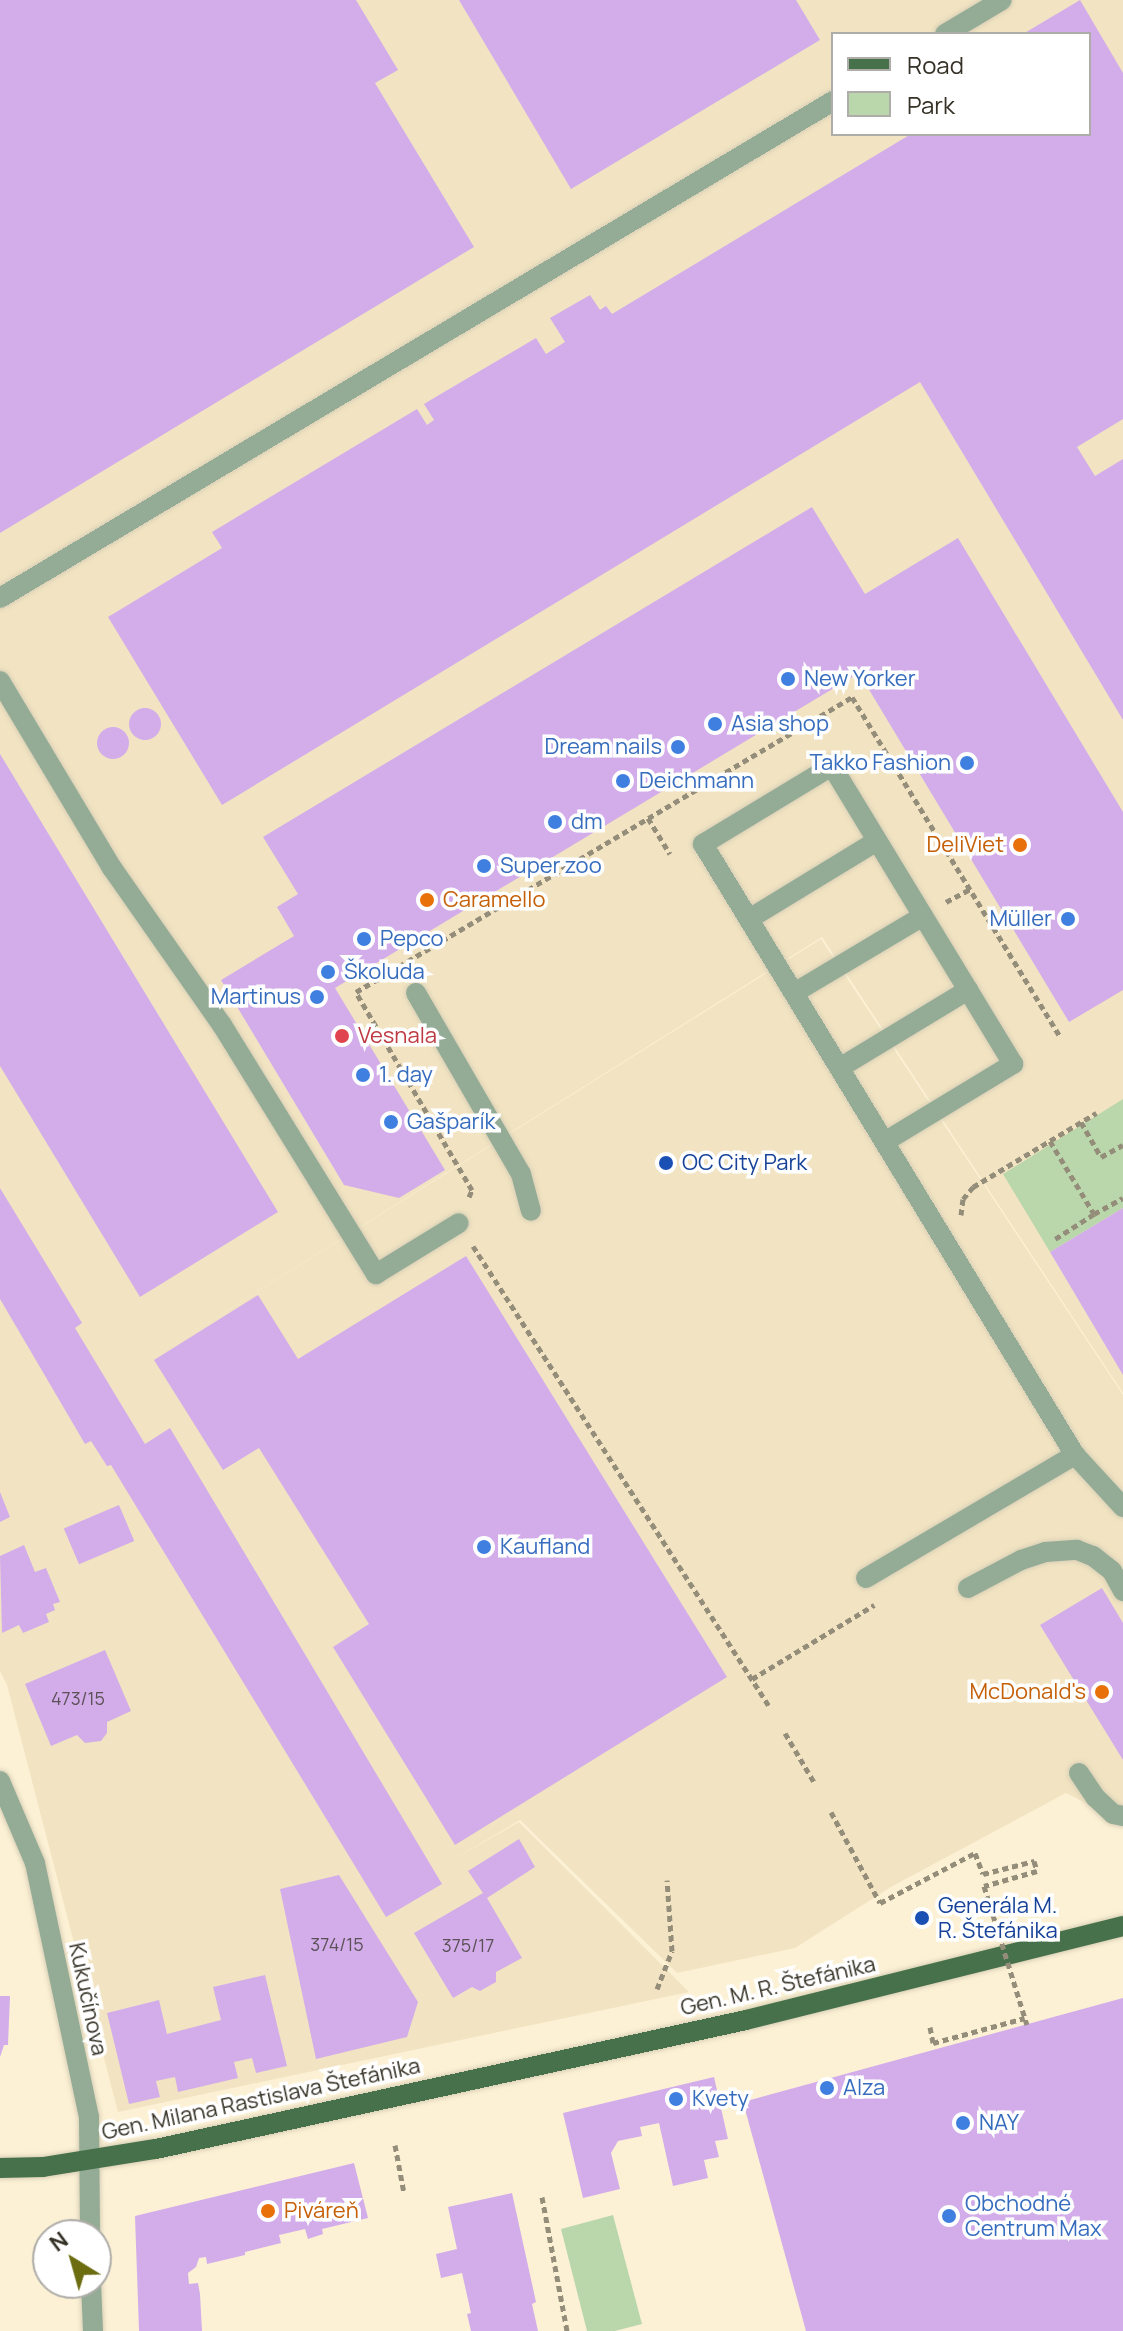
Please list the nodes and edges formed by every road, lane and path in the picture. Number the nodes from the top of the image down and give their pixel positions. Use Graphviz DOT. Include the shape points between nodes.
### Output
graph roads {
  1 [pos="1002,0"];
  2 [pos="948,32"];
  3 [pos="831,102"];
  4 [pos="0,598"];
  5 [pos="0,681"];
  6 [pos="648,818"];
  7 [pos="877,841"];
  8 [pos="670,854"];
  9 [pos="923,916"];
  10 [pos="749,919"];
  11 [pos="968,990"];
  12 [pos="416,993"];
  13 [pos="794,993"];
  14 [pos="1060,1036"];
  15 [pos="841,1067"];
  16 [pos="1096,1113"];
  17 [pos="1081,1122"];
  18 [pos="886,1141"];
  19 [pos="1050,1141"];
  20 [pos="1123,1145"];
  21 [pos="1123,1198"];
  22 [pos="531,1211"];
  23 [pos="1094,1214"];
  24 [pos="459,1223"];
  25 [pos="963,1223"];
  26 [pos="1055,1239"];
  27 [pos="1075,1455"];
  28 [pos="1123,1507"];
  29 [pos="866,1578"];
  30 [pos="968,1588"];
  31 [pos="1123,1591"];
  32 [pos="877,1603"];
  33 [pos="752,1679"];
  34 [pos="769,1706"];
  35 [pos="785,1733"];
  36 [pos="1079,1773"];
  37 [pos="0,1781"];
  38 [pos="814,1782"];
  39 [pos="831,1812"];
  40 [pos="1123,1816"];
  41 [pos="667,1880"];
  42 [pos="1123,1926"];
  43 [pos="657,1989"];
  44 [pos="930,2027"];
  45 [pos="442,2084"];
  46 [pos="395,2145"];
  47 [pos="90,2160"];
  48 [pos="0,2168"];
  49 [pos="404,2193"];
  50 [pos="542,2197"];
  51 [pos="90,2219"];
  52 [pos="92,2299"];
  53 [pos="93,2331"];
  54 [pos="567,2331"];
  1 -- 2 [label="street"];
  3 -- 4 [label="street"];
  5 -- 24 [label="street" via="112,868 222,1025 376,1274"];
  6 -- 8 [label="path"];
  6 -- 14 [label="path" via="852,697"];
  6 -- 24 [label="path" via="356,992 472,1190"];
  7 -- 9 [label="street"];
  7 -- 10 [label="street"];
  7 -- 10 [label="street" via="832,766 703,844"];
  9 -- 11 [label="street"];
  9 -- 13 [label="street"];
  10 -- 13 [label="street"];
  11 -- 15 [label="street"];
  11 -- 18 [label="street" via="1013,1064"];
  12 -- 22 [label="street" via="521,1174"];
  13 -- 15 [label="street"];
  15 -- 18 [label="street"];
  16 -- 17 [label="path"];
  17 -- 19 [label="path"];
  17 -- 20 [label="path" via="1101,1157"];
  18 -- 27 [label="street"];
  19 -- 23 [label="path"];
  19 -- 25 [label="path" via="973,1187 963,1199"];
  21 -- 23 [label="path"];
  23 -- 26 [label="path"];
  24 -- 33 [label="path"];
  27 -- 28 [label="street"];
  27 -- 29 [label="street"];
  30 -- 31 [label="street" via="1033,1556 1077,1550 1112,1571"];
  32 -- 33 [label="path"];
  33 -- 34 [label="path"];
  35 -- 38 [label="path"];
  36 -- 40 [label="street" via="1095,1797"];
  37 -- 47 [label="street, Kukučínova" via="35,1863 89,2117"];
  39 -- 44 [label="path, bridge" via="880,1903 975,1853 983,1874 1034,1861 1037,1871 984,1886 1026,2022 933,2043"];
  41 -- 43 [label="path" via="672,1951"];
  42 -- 45 [label="main road, Gen. M. R. Štefánika" via="746,2020"];
  45 -- 47 [label="main road, Gen. Milana Rastislava Štefánika"];
  46 -- 49 [label="path"];
  47 -- 48 [label="main road"];
  47 -- 51 [label="street, Kukučínova"];
  50 -- 54 [label="path"];
  52 -- 53 [label="street"];
}
